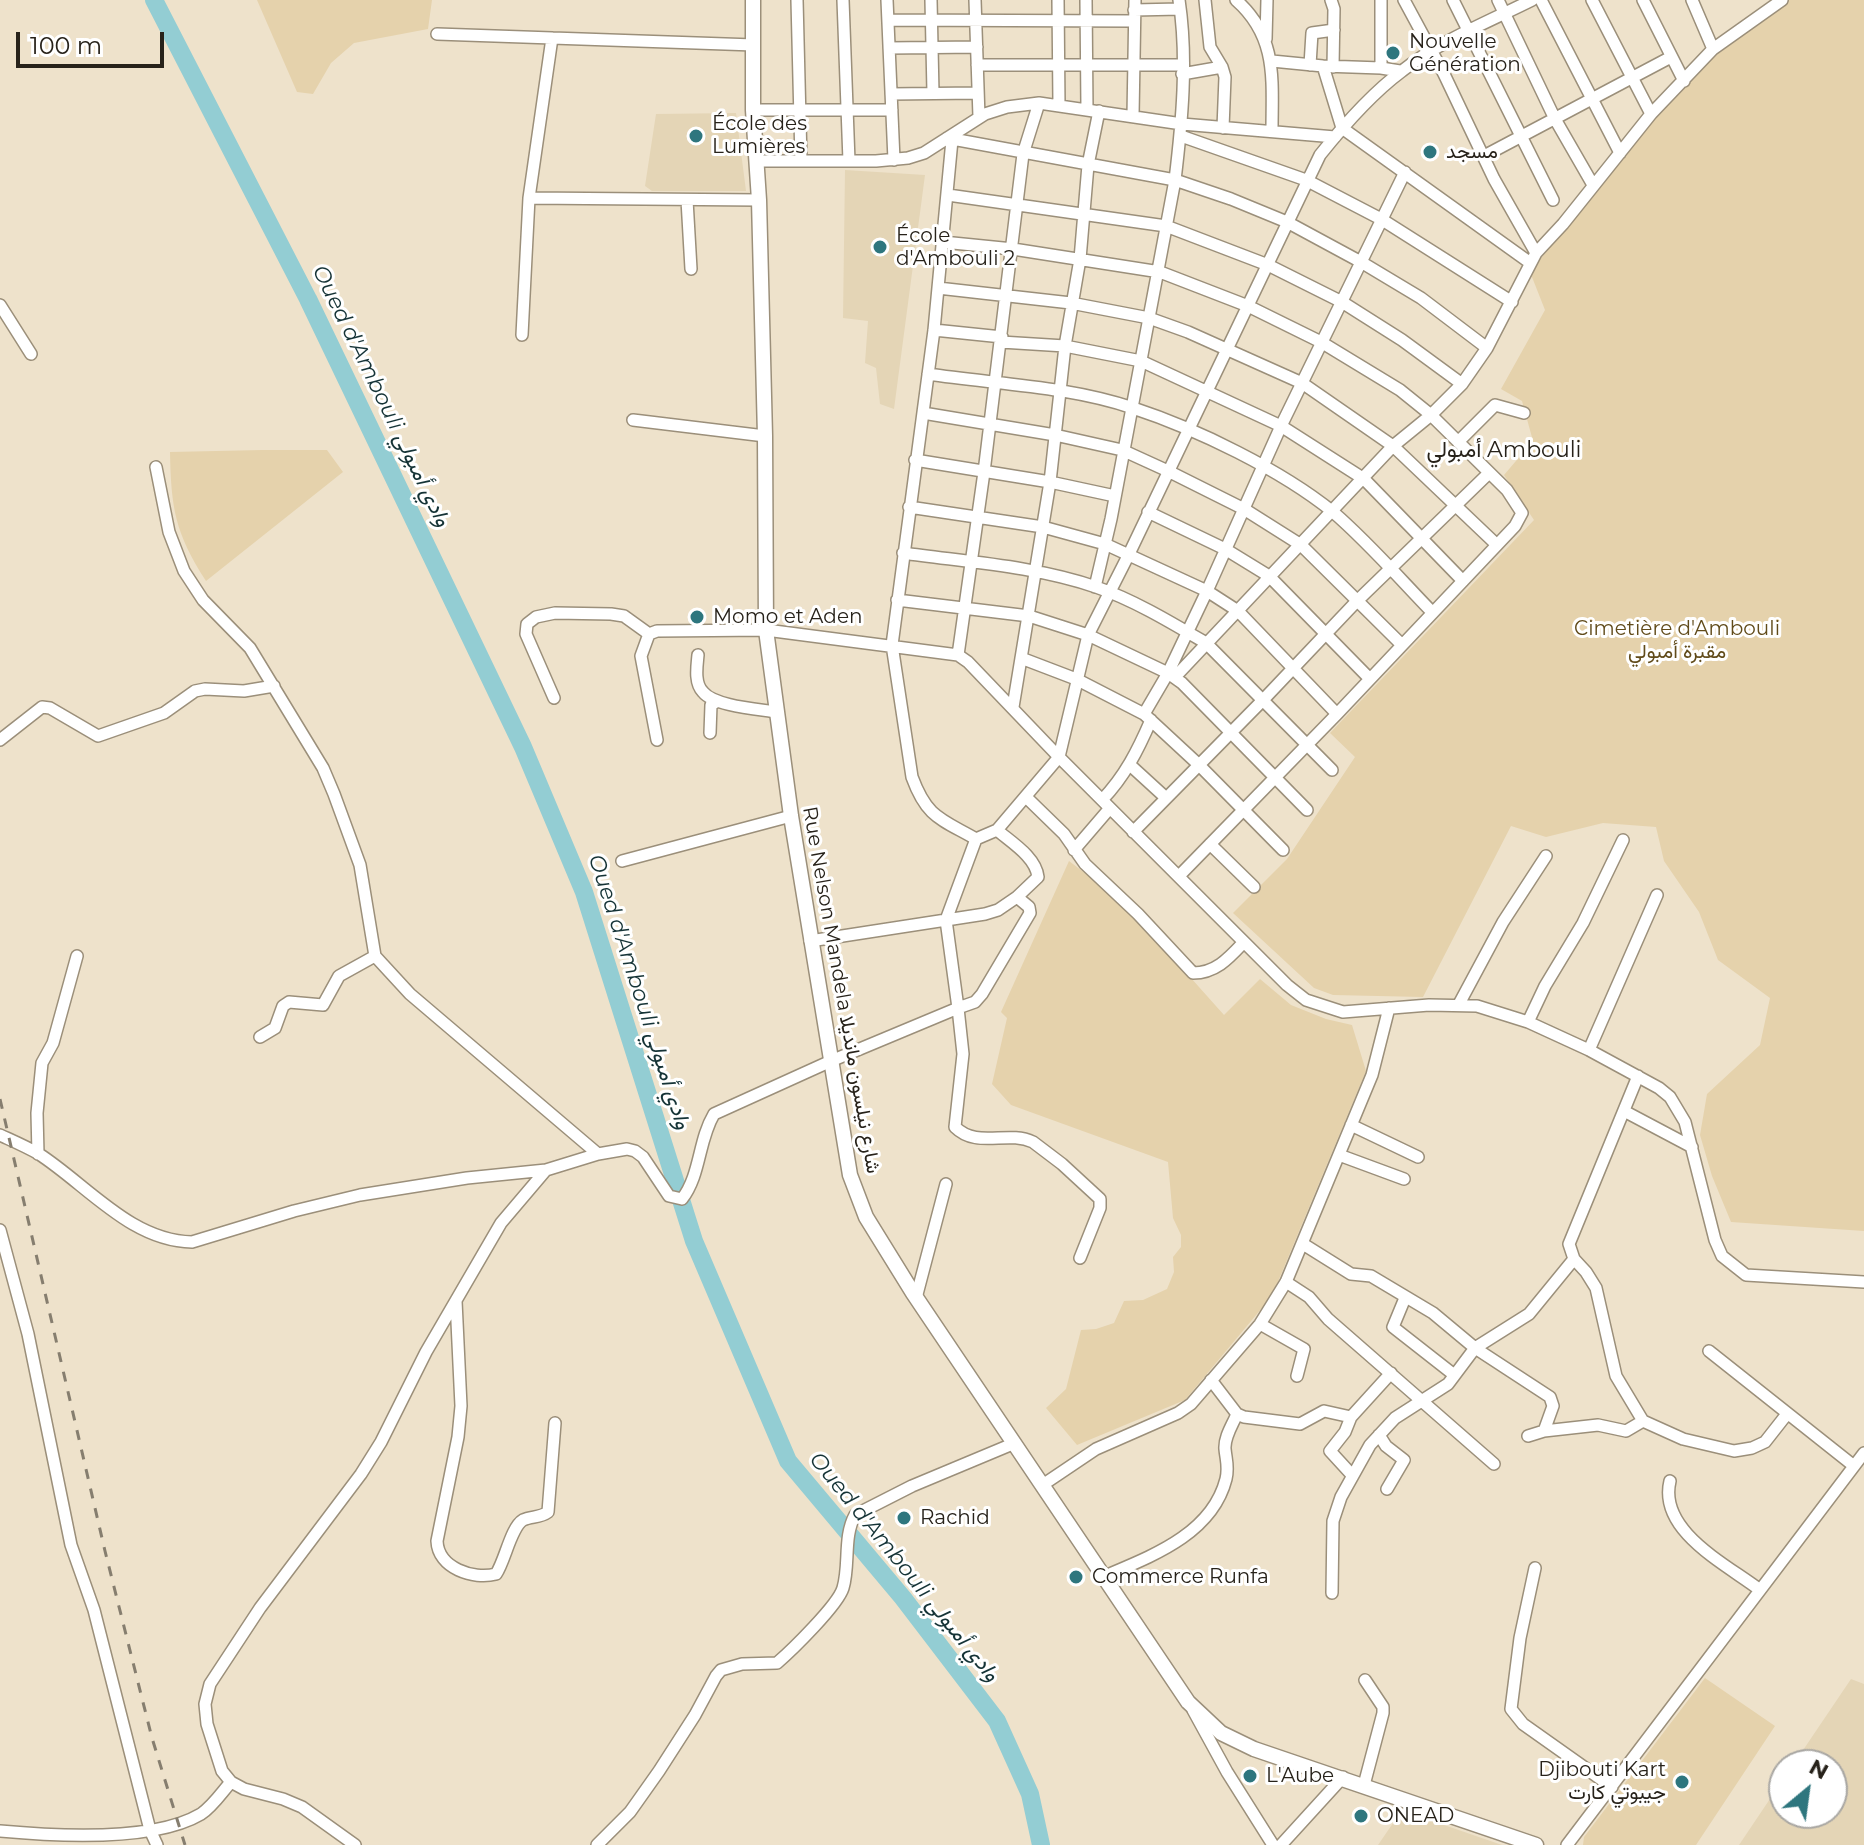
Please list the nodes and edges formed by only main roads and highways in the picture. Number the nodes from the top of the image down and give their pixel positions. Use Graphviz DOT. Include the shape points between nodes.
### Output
graph roads {
  1 [pos="753,0"];
  2 [pos="1536,1845"];
  1 -- 2 [label="main road, Rue Nelson Mandela شارع نيلسون مانديلا" via="766,630 810,941 850,1175 866,1217 1188,1702 1221,1733"];
}
